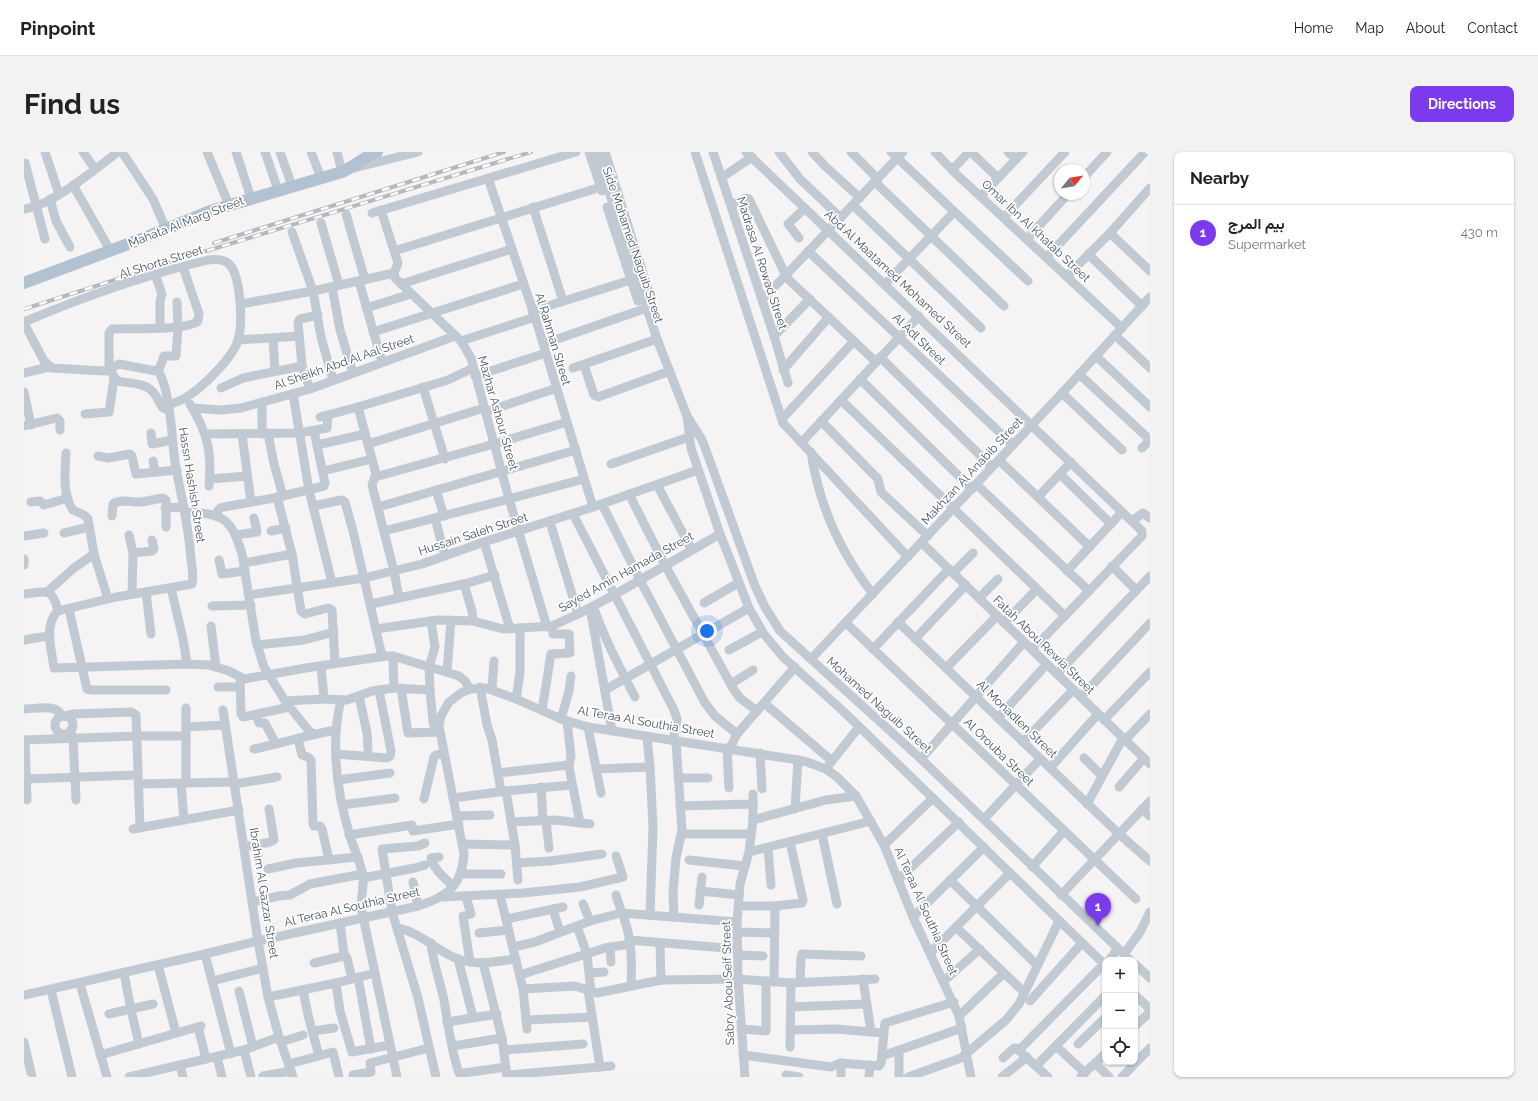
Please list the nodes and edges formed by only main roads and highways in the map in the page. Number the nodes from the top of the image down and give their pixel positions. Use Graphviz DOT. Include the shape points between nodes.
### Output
graph roads {
  1 [pos="371,153"];
  2 [pos="24,283"];
  1 -- 2 [label="main road, Mahata Al Marg Street" via="346,170 199,214"];
}
